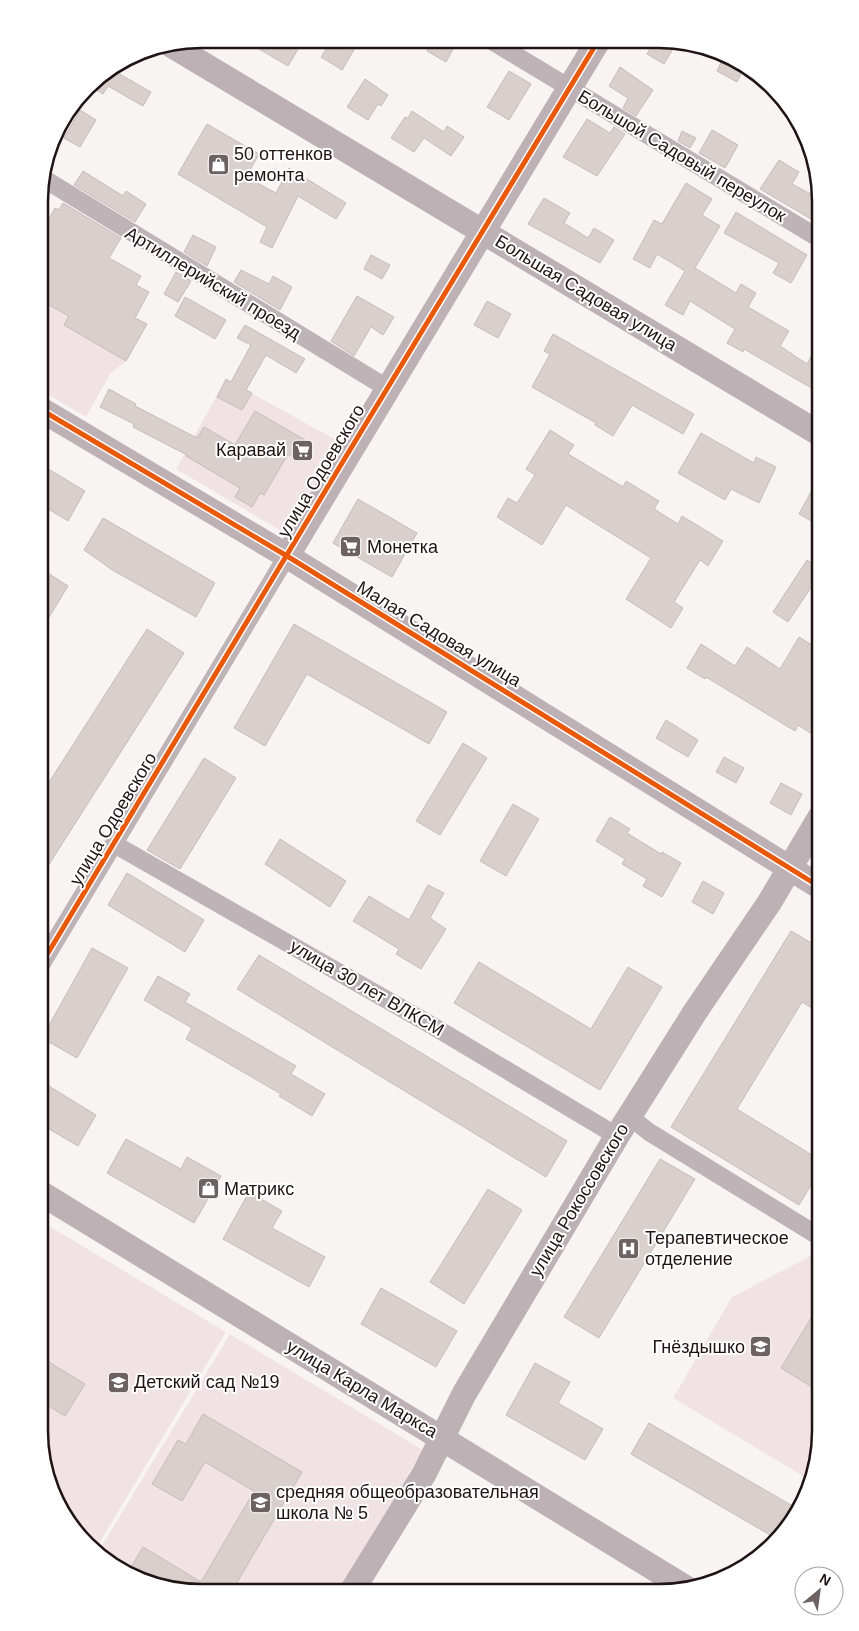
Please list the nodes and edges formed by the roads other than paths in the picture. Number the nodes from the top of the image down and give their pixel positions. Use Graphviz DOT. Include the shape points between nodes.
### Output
graph roads {
  1 [pos="503,48"];
  2 [pos="594,48"];
  3 [pos="179,49"];
  4 [pos="569,88"];
  5 [pos="49,182"];
  6 [pos="482,231"];
  7 [pos="812,234"];
  8 [pos="387,388"];
  9 [pos="48,414"];
  10 [pos="812,429"];
  11 [pos="287,556"];
  12 [pos="811,831"];
  13 [pos="114,844"];
  14 [pos="788,868"];
  15 [pos="811,882"];
  16 [pos="48,953"];
  17 [pos="623,1127"];
  18 [pos="48,1197"];
  19 [pos="811,1232"];
  20 [pos="442,1438"];
  21 [pos="677,1582"];
  22 [pos="356,1584"];
  1 -- 4 [label="street, Большой Садовый переулок"];
  2 -- 4 [label="street, улица Одоевского"];
  3 -- 6 [label="street, Большая Садовая улица"];
  4 -- 6 [label="street, улица Одоевского"];
  4 -- 7 [label="street, Большой Садовый переулок"];
  5 -- 8 [label="street, Артиллерийский проезд"];
  6 -- 8 [label="street, улица Одоевского"];
  6 -- 10 [label="street, Большая Садовая улица"];
  8 -- 11 [label="street, улица Одоевского"];
  9 -- 11 [label="street, Малая Садовая улица"];
  11 -- 13 [label="street, улица Одоевского"];
  11 -- 14 [label="street, Малая Садовая улица"];
  12 -- 14 [label="street, улица Рокоссовского"];
  13 -- 16 [label="street, улица Одоевского"];
  13 -- 17 [label="street, улица 30 лет ВЛКСМ" via="430,1024"];
  14 -- 15 [label="street, Малая Садовая улица"];
  14 -- 17 [label="street, улица Рокоссовского"];
  17 -- 19 [label="street, улица 30 лет ВЛКСМ" via="649,1132"];
  17 -- 20 [label="street, улица Рокоссовского" via="469,1386"];
  18 -- 20 [label="street, улица Карла Маркса"];
  20 -- 21 [label="street, улица Карла Маркса"];
  20 -- 22 [label="street, улица Рокоссовского" via="424,1474"];
}
